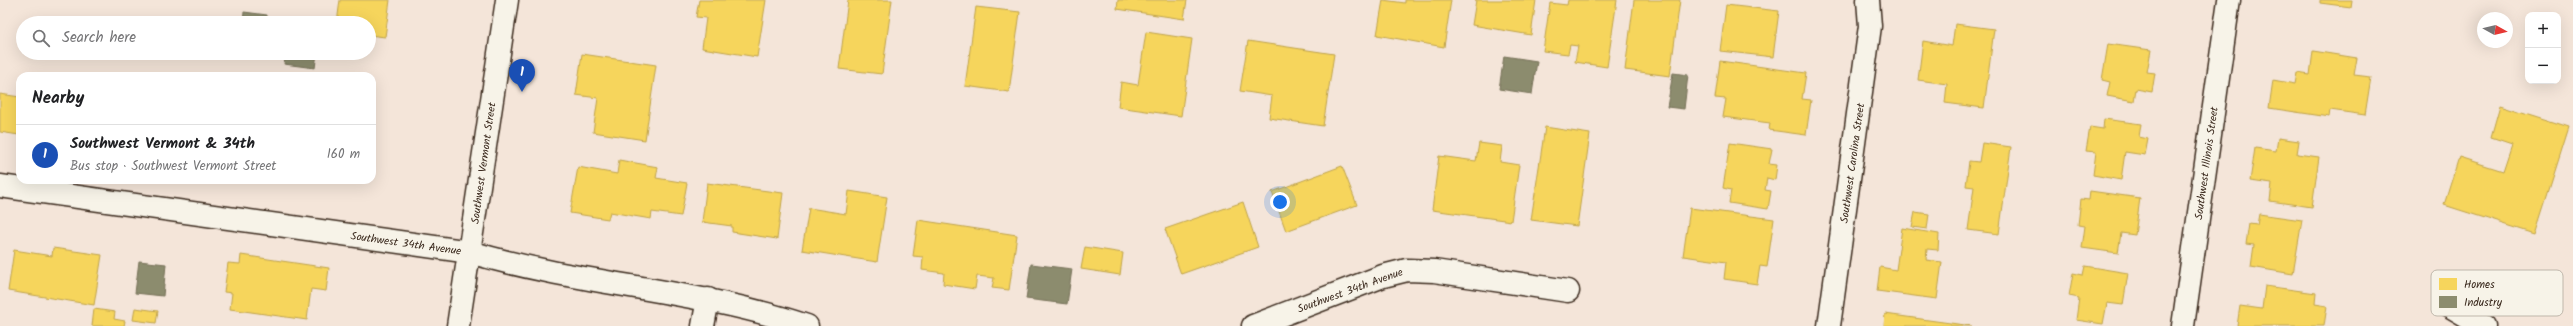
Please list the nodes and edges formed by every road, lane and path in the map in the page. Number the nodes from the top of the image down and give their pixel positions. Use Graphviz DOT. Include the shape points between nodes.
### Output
graph roads {
  1 [pos="507,0"];
  2 [pos="1868,0"];
  3 [pos="2229,0"];
  4 [pos="0,186"];
  5 [pos="470,252"];
  6 [pos="1568,291"];
  7 [pos="708,299"];
  8 [pos="2467,316"];
  9 [pos="458,326"];
  10 [pos="704,326"];
  11 [pos="807,326"];
  12 [pos="1252,326"];
  13 [pos="1830,326"];
  14 [pos="2183,326"];
  15 [pos="2484,326"];
  1 -- 5 [label="street, Southwest Vermont Street"];
  2 -- 13 [label="street, Southwest Carolina Street" via="1870,26"];
  3 -- 14 [label="street, Southwest Illinois Street"];
  4 -- 5 [label="street, Southwest 34th Avenue"];
  5 -- 7 [label="street, Southwest 34th Avenue" via="508,264"];
  5 -- 9 [label="street, Southwest Vermont Street"];
  6 -- 12 [label="street, Southwest 34th Avenue" via="1434,271 1407,270 1383,276"];
  7 -- 10 [label="street"];
  7 -- 11 [label="street, Southwest 34th Avenue"];
  8 -- 15 [label="street"];
}
